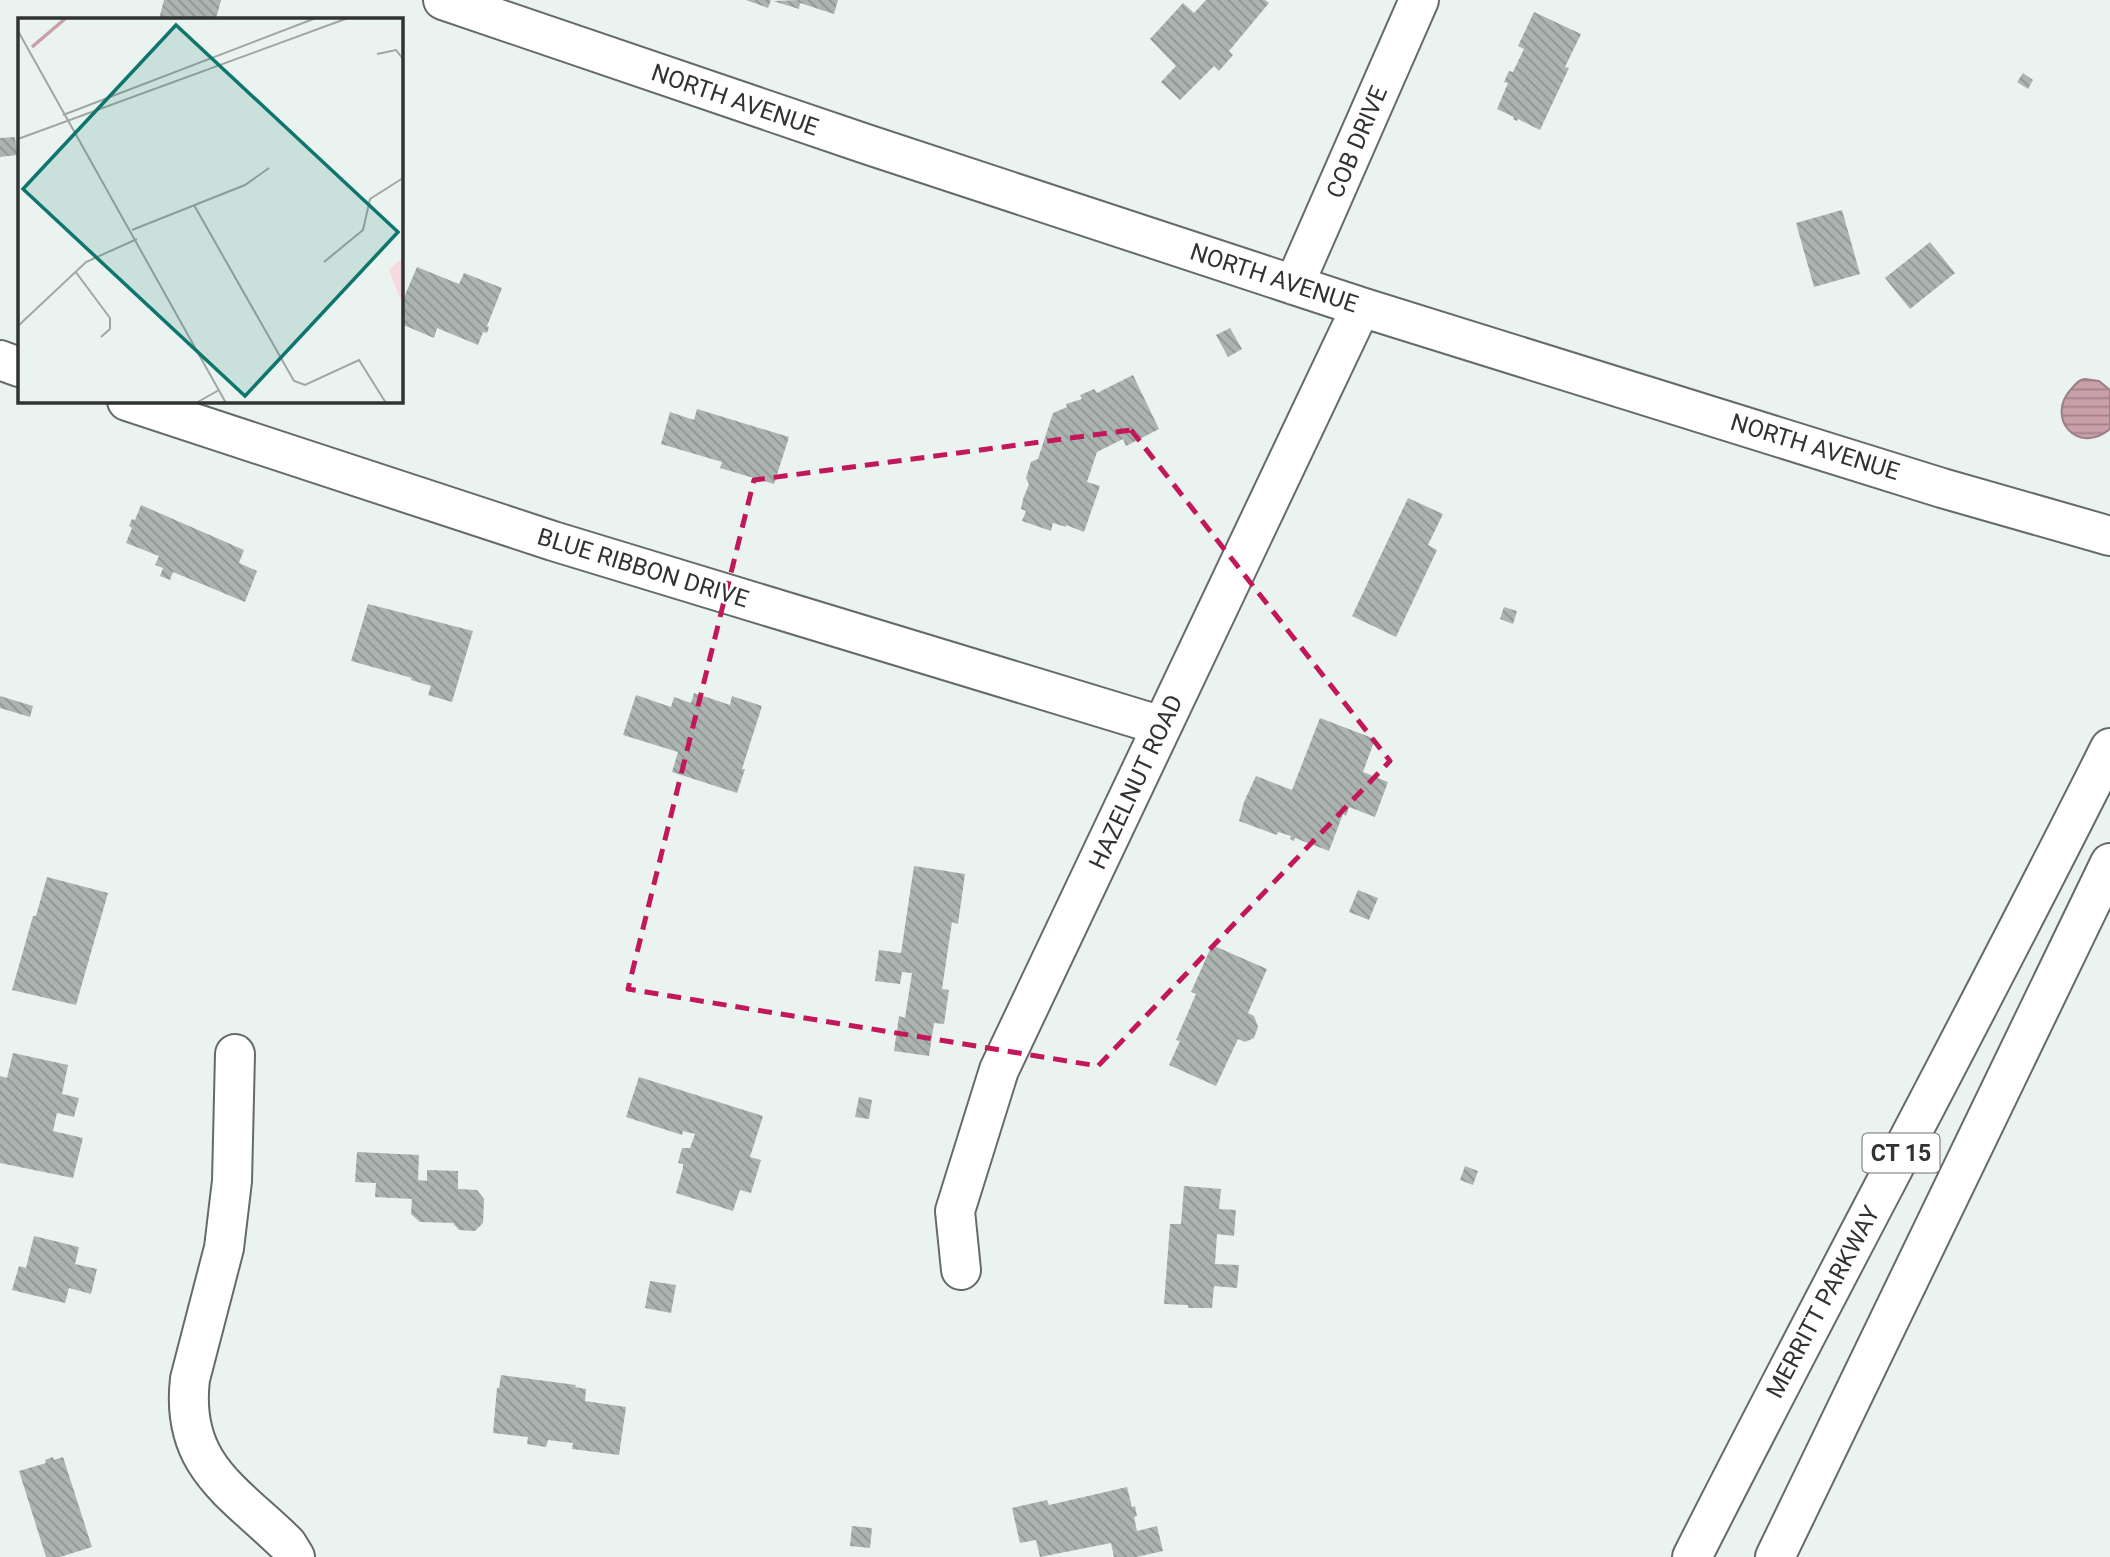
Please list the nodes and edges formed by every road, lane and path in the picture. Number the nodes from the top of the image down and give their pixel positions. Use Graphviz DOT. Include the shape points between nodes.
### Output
graph roads {
  1 [pos="443,0"];
  2 [pos="1419,0"];
  3 [pos="1294,285"];
  4 [pos="1361,307"];
  5 [pos="0,360"];
  6 [pos="18,366"];
  7 [pos="130,402"];
  8 [pos="2110,536"];
  9 [pos="1162,726"];
  10 [pos="2110,748"];
  11 [pos="2110,863"];
  12 [pos="235,1054"];
  13 [pos="961,1270"];
  14 [pos="295,1557"];
  15 [pos="1692,1557"];
  16 [pos="1775,1557"];
  1 -- 3 [label="main road, NORTH AVENUE"];
  2 -- 3 [label="main road, COB DRIVE"];
  3 -- 4 [label="main road, NORTH AVENUE"];
  4 -- 8 [label="main road, NORTH AVENUE"];
  4 -- 9 [label="main road, HAZELNUT ROAD"];
  5 -- 6 [label="main road"];
  7 -- 9 [label="main road, BLUE RIBBON DRIVE" via="552,541"];
  9 -- 13 [label="main road, HAZELNUT ROAD" via="999,1070 955,1211"];
  10 -- 15 [label="main road, MERRITT PARKWAY / CT 15"];
  11 -- 16 [label="main road, CT 15"];
  12 -- 14 [label="main road" via="232,1181 224,1248 187,1401 197,1446 215,1476"];
}
